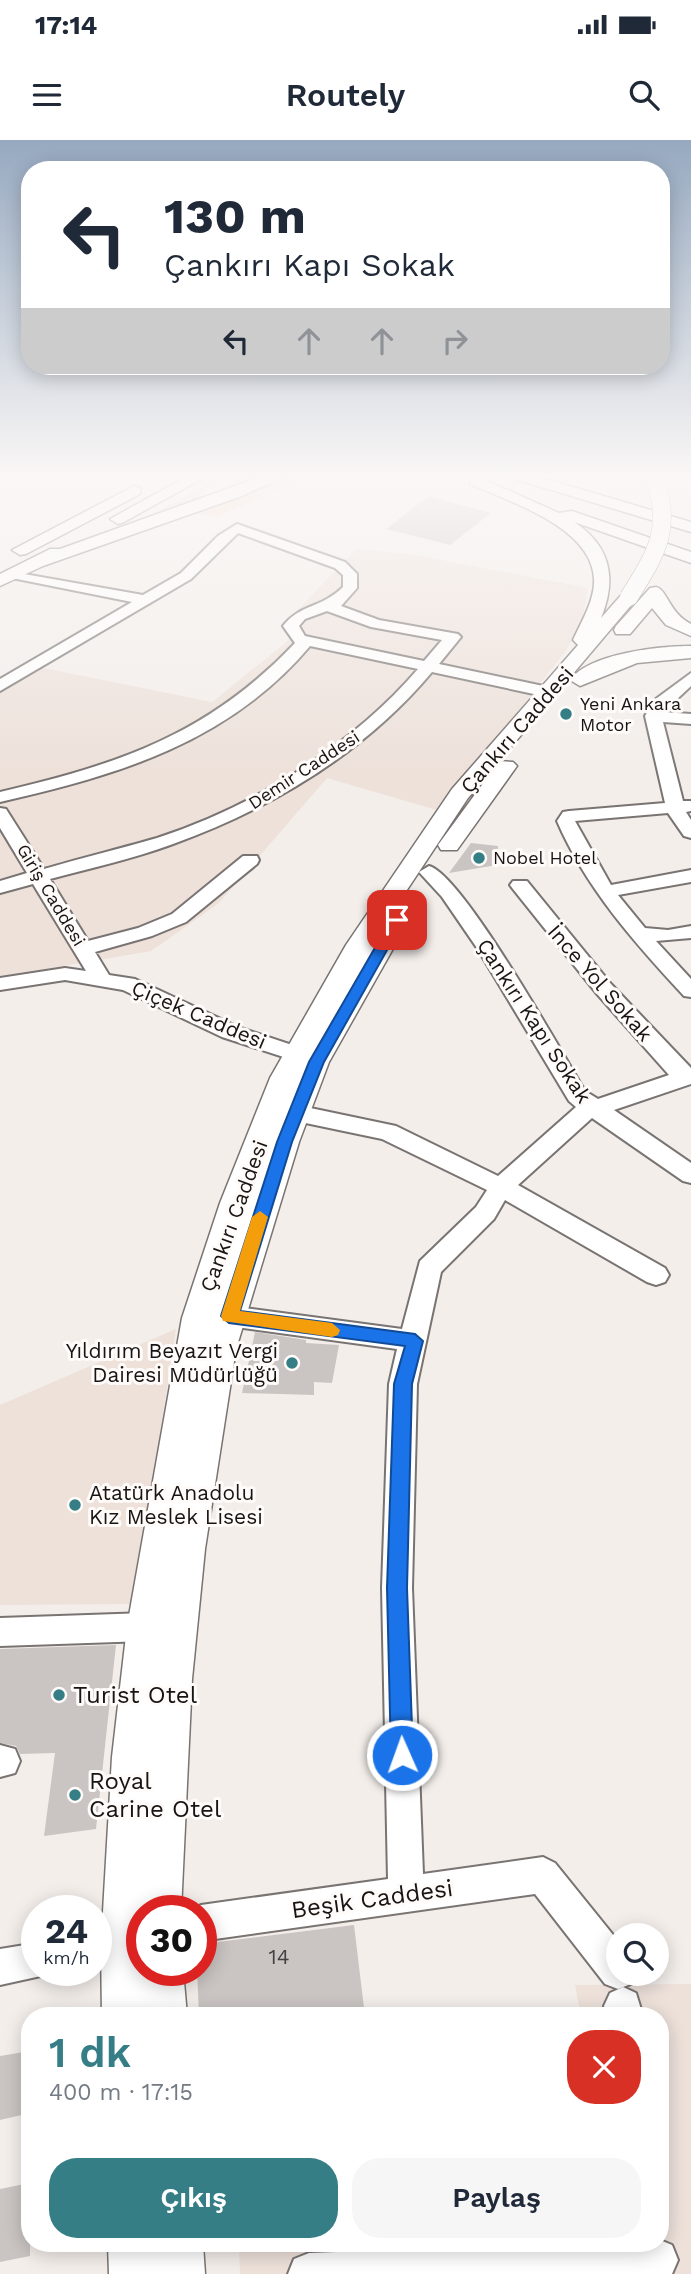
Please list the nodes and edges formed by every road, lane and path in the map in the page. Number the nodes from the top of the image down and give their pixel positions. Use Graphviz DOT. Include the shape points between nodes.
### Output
graph roads {
  1 [pos="26,573"];
  2 [pos="189,573"];
  3 [pos="348,573"];
  4 [pos="603,573"];
  5 [pos="645,573"];
  6 [pos="661,573"];
  7 [pos="656,592"];
  8 [pos="144,600"];
  9 [pos="327,606"];
  10 [pos="691,631"];
  11 [pos="300,639"];
  12 [pos="691,652"];
  13 [pos="428,666"];
  14 [pos="576,673"];
  15 [pos="691,678"];
  16 [pos="0,686"];
  17 [pos="548,692"];
  18 [pos="653,716"];
  19 [pos="691,719"];
  20 [pos="0,797"];
  21 [pos="684,807"];
  22 [pos="0,813"];
  23 [pos="691,832"];
  24 [pos="250,860"];
  25 [pos="429,872"];
  26 [pos="691,876"];
  27 [pos="42,877"];
  28 [pos="520,885"];
  29 [pos="0,887"];
  30 [pos="607,891"];
  31 [pos="691,932"];
  32 [pos="642,934"];
  33 [pos="84,949"];
  34 [pos="101,979"];
  35 [pos="0,984"];
  36 [pos="691,990"];
  37 [pos="296,1054"];
  38 [pos="688,1077"];
  39 [pos="592,1109"];
  40 [pos="296,1113"];
  41 [pos="691,1175"];
  42 [pos="502,1187"];
  43 [pos="656,1275"];
  44 [pos="229,1316"];
  45 [pos="415,1341"];
  46 [pos="146,1627"];
  47 [pos="0,1632"];
  48 [pos="160,1895"];
  49 [pos="406,1895"];
  50 [pos="217,1921"];
  51 [pos="112,1923"];
  52 [pos="112,1961"];
  53 [pos="21,1964"];
  54 [pos="0,1967"];
  55 [pos="162,1986"];
  56 [pos="622,1997"];
  57 [pos="123,2007"];
  58 [pos="163,2007"];
  59 [pos="133,2252"];
  60 [pos="179,2252"];
  61 [pos="657,2259"];
  62 [pos="134,2274"];
  63 [pos="180,2274"];
  64 [pos="309,2274"];
  1 -- 8 [label="street"];
  2 -- 8 [label="street"];
  3 -- 9 [label="street" via="350,588"];
  4 -- 14 [label="main road"];
  5 -- 14 [label="main road, Çankırı Caddesi, bridge"];
  6 -- 7 [label="main road, Çankırı Caddesi"];
  7 -- 10 [label="main road" via="663,613"];
  7 -- 14 [label="main road, Çankırı Caddesi"];
  8 -- 16 [label="street"];
  9 -- 11 [label="street" via="300,616 291,626"];
  9 -- 13 [label="street, Demir Caddesi" via="376,624 453,636"];
  11 -- 13 [label="street"];
  11 -- 20 [label="street" via="303,644 283,668 220,715 155,751 107,771"];
  12 -- 14 [label="main road" via="633,656"];
  13 -- 17 [label="street"];
  13 -- 27 [label="street, Demir Caddesi" via="356,739 253,805 164,841"];
  14 -- 17 [label="main road, Çankırı Caddesi"];
  14 -- 25 [label="main road, Çankırı Caddesi"];
  15 -- 18 [label="street" via="659,704"];
  17 -- 37 [label="main road, Çankırı Caddesi" via="460,794 358,945"];
  18 -- 19 [label="street"];
  18 -- 21 [label="street"];
  21 -- 23 [label="street" via="681,821"];
  21 -- 30 [label="street" via="569,816 570,830"];
  22 -- 27 [label="street, Giriş Caddesi"];
  24 -- 33 [label="street" via="179,918"];
  25 -- 39 [label="street, Çankırı Kapı Sokak" via="487,948 578,1096"];
  25 -- 40 [label="main road, Çankırı Caddesi" via="316,1062"];
  26 -- 30 [label="street"];
  27 -- 29 [label="street, Demir Caddesi"];
  27 -- 33 [label="street, Giriş Caddesi"];
  28 -- 38 [label="street, İnce Yol Sokak" via="604,989"];
  30 -- 32 [label="street"];
  31 -- 32 [label="street"];
  32 -- 36 [label="street"];
  33 -- 34 [label="street, Giriş Caddesi"];
  34 -- 35 [label="street, Çiçek Caddesi" via="65,974"];
  34 -- 37 [label="street, Çiçek Caddesi" via="128,984 230,1032"];
  37 -- 46 [label="main road, Çankırı Caddesi" via="235,1203 198,1318"];
  38 -- 39 [label="street"];
  39 -- 41 [label="street"];
  39 -- 42 [label="street, Çankırı Kapı Sokak" via="579,1114"];
  40 -- 42 [label="street" via="388,1132"];
  40 -- 44 [label="main road, Çankırı Caddesi"];
  42 -- 43 [label="street"];
  42 -- 45 [label="street, Çankırı Kapı Sokak" via="485,1213 429,1268"];
  44 -- 45 [label="street"];
  44 -- 48 [label="main road, Çankırı Caddesi" via="185,1562"];
  45 -- 49 [label="street, Çankırı Kapı Sokak" via="403,1384 397,1588"];
  46 -- 47 [label="street"];
  46 -- 51 [label="main road, Çankırı Caddesi"];
  49 -- 50 [label="street, Beşik Caddesi"];
  49 -- 56 [label="street, Beşik Caddesi" via="543,1875"];
  52 -- 57 [label="main road, Çankırı Caddesi"];
  53 -- 54 [label="street"];
  55 -- 58 [label="main road"];
  59 -- 62 [label="main road"];
  60 -- 63 [label="main road"];
  61 -- 64 [label="street"];
}
